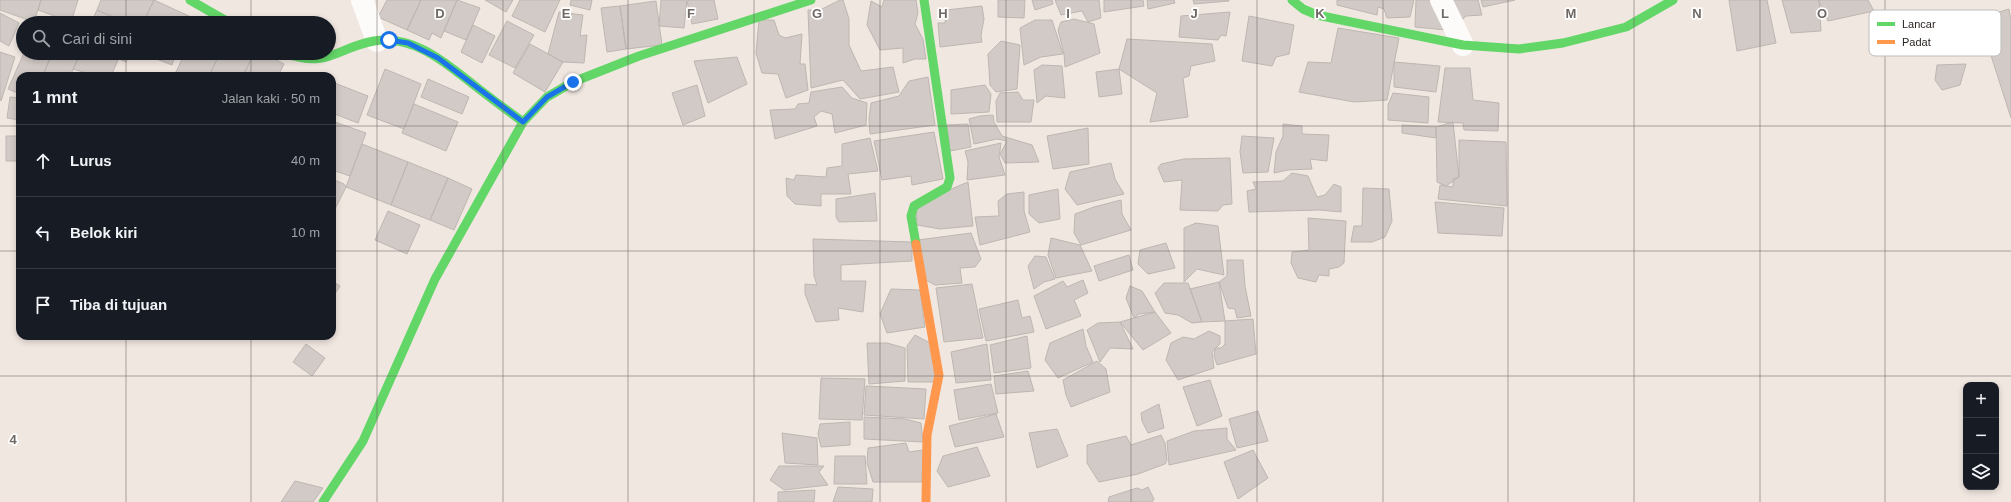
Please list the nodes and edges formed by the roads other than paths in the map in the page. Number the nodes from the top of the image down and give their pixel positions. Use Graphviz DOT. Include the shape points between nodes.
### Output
graph roads {
  1 [pos="190,0"];
  2 [pos="362,0"];
  3 [pos="924,0"];
  4 [pos="1292,0"];
  5 [pos="1441,0"];
  6 [pos="1673,0"];
  7 [pos="801,2"];
  8 [pos="218,16"];
  9 [pos="377,41"];
  10 [pos="1462,44"];
  11 [pos="336,55"];
  12 [pos="306,60"];
  13 [pos="321,60"];
  14 [pos="523,122"];
  15 [pos="926,501"];
  16 [pos="323,502"];
  1 -- 8 [label="street"];
  2 -- 9 [label="street"];
  3 -- 15 [label="street" via="950,178 947,187 914,206 911,216 938,375 927,435"];
  4 -- 10 [label="street" via="1303,9 1317,15"];
  5 -- 10 [label="street"];
  6 -- 10 [label="street" via="1626,27 1563,43 1519,49"];
  7 -- 14 [label="street" via="638,56 573,82 547,97"];
  9 -- 11 [label="street"];
  9 -- 14 [label="street" via="408,43 438,58"];
  12 -- 13 [label="street"];
  14 -- 16 [label="street" via="435,279 363,441"];
}
